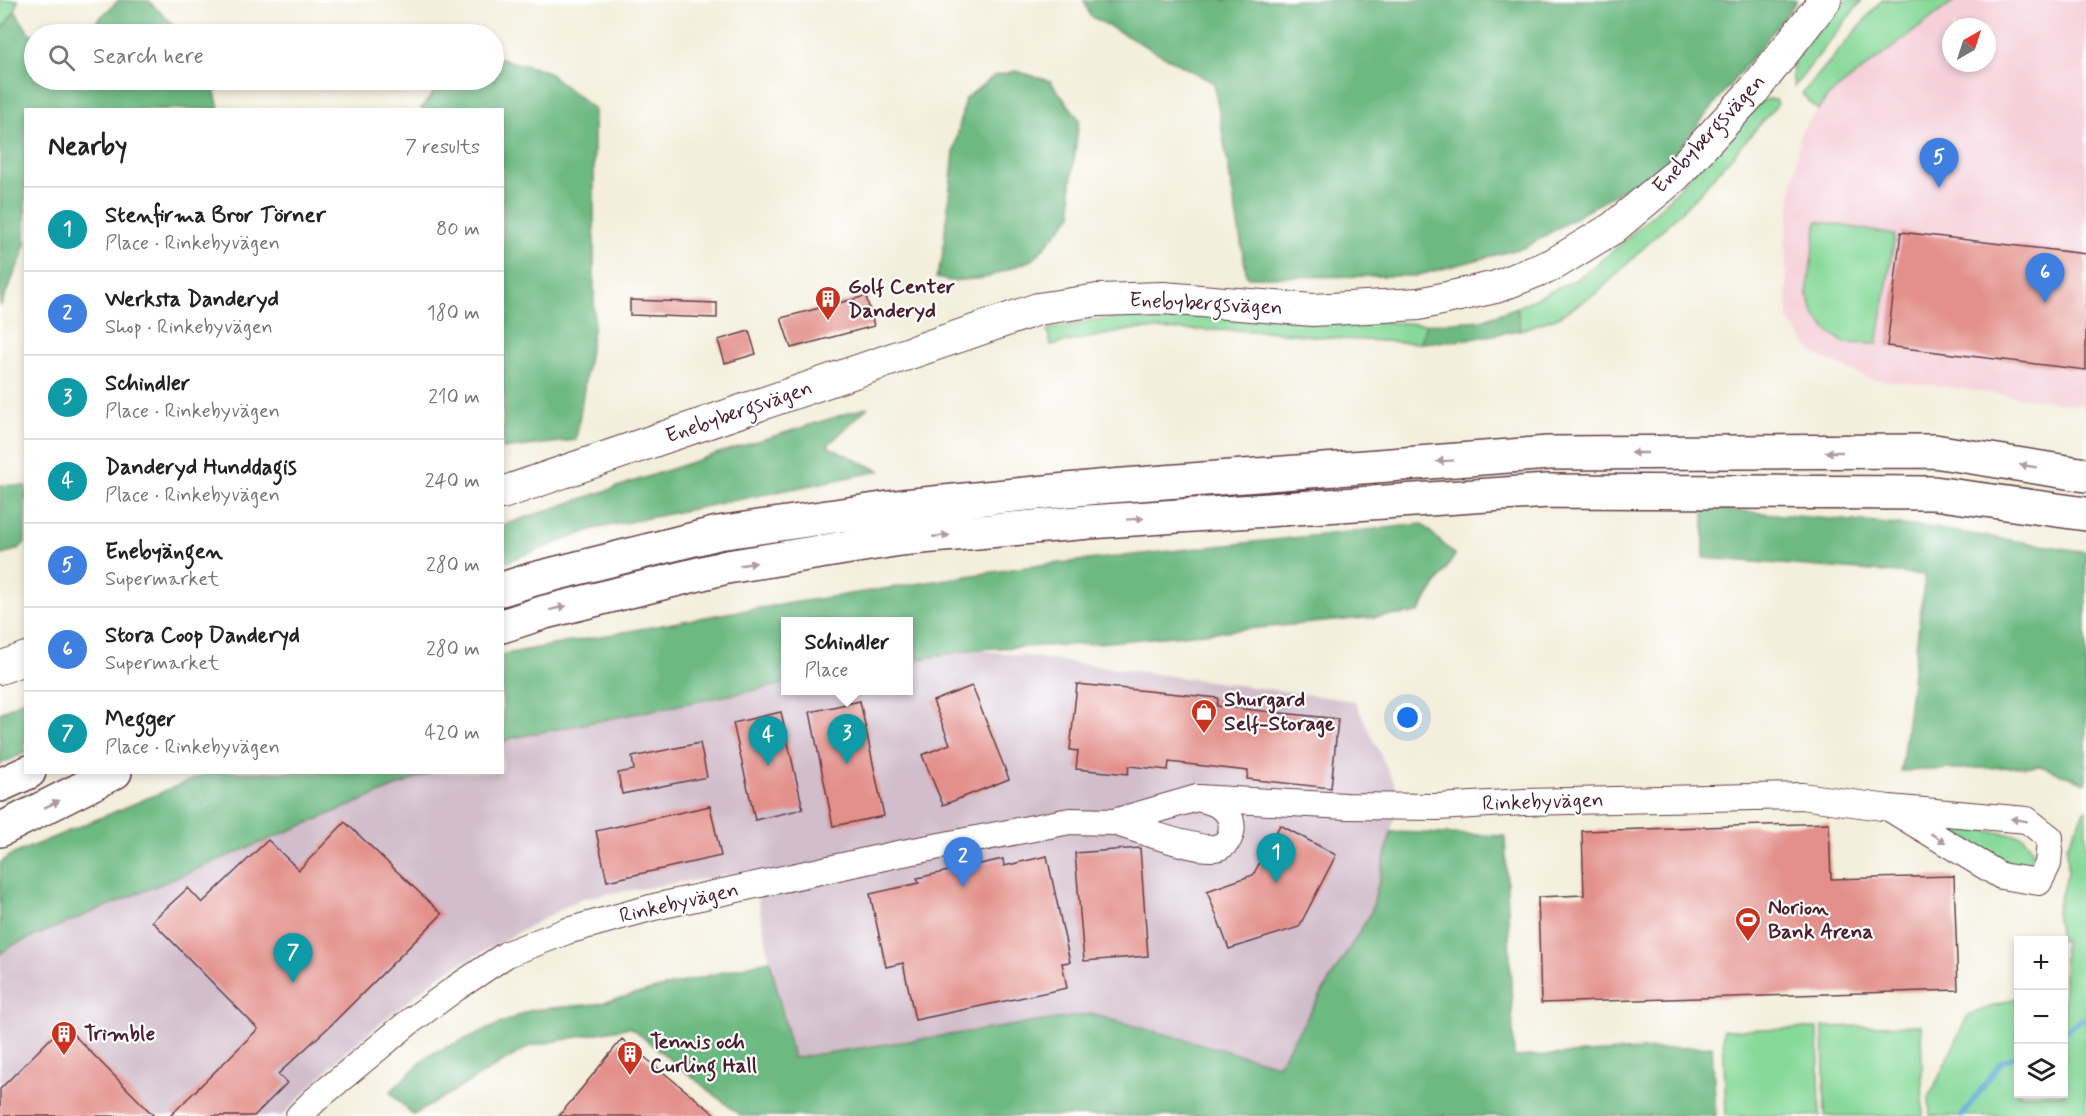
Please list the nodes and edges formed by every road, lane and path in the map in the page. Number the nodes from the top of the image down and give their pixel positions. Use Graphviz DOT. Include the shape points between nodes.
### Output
graph roads {
  1 [pos="1825,0"];
  2 [pos="2086,475"];
  3 [pos="504,492"];
  4 [pos="2086,514"];
  5 [pos="504,588"];
  6 [pos="504,625"];
  7 [pos="24,659"];
  8 [pos="0,668"];
  9 [pos="25,774"];
  10 [pos="111,774"];
  11 [pos="0,785"];
  12 [pos="1197,798"];
  13 [pos="1888,807"];
  14 [pos="1114,822"];
  15 [pos="0,830"];
  16 [pos="299,1116"];
  1 -- 3 [label="main road, Enebybergsvägen" via="1754,90 1675,176 1613,228 1554,264 1496,287 1419,304 1313,310 1163,298 1098,300 1038,309"];
  2 -- 5 [label="highway, one-way" via="1934,451 1549,453 903,506 718,533"];
  6 -- 4 [label="highway, one-way" via="727,567 900,539 1089,522 1548,491 1934,493"];
  7 -- 8 [label="main road"];
  9 -- 11 [label="highway"];
  15 -- 10 [label="highway, one-way"];
  12 -- 13 [label="street, Rinkebyvägen" via="1438,807 1802,796"];
  12 -- 14 [label="street, Rinkebyvägen"];
  12 -- 14 [label="street, Rinkebyvägen" via="1223,808 1229,817 1232,833 1217,848 1201,848"];
  13 -- 13 [label="street, Rinkebyvägen, one-way" via="2021,887 2039,882 2048,864 2050,838 2027,820"];
  14 -- 16 [label="street, Rinkebyvägen" via="1070,821 898,854 654,907 567,931 507,954 456,988 408,1023"];
}
